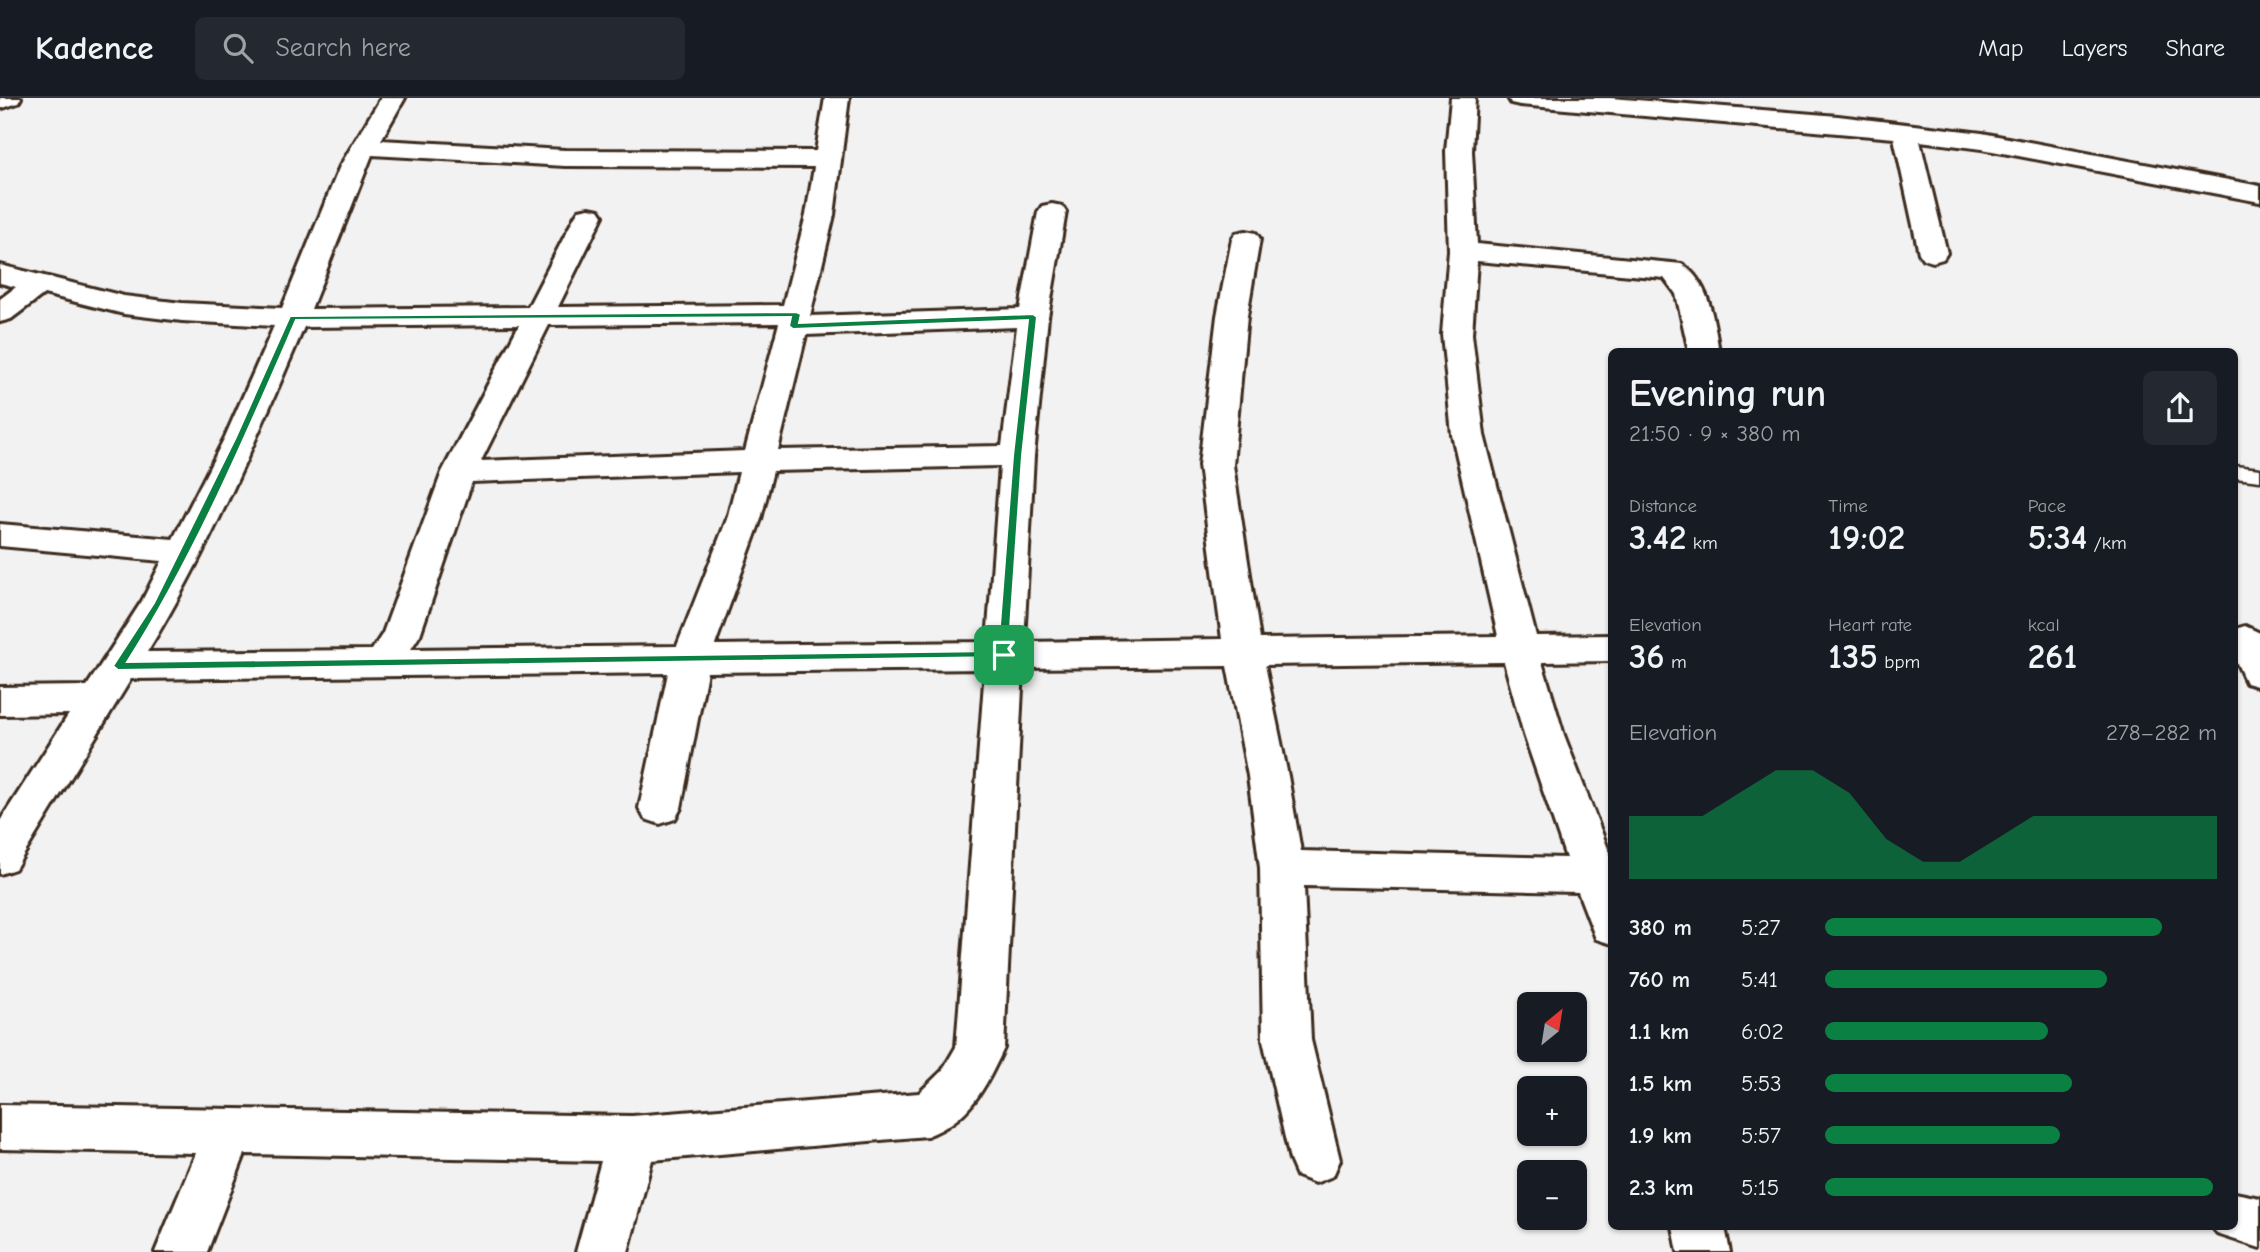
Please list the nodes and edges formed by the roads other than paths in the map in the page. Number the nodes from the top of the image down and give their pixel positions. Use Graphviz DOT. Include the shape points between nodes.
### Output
graph roads {
  1 [pos="9,98"];
  2 [pos="393,98"];
  3 [pos="838,98"];
  4 [pos="1463,98"];
  5 [pos="1520,98"];
  6 [pos="0,102"];
  7 [pos="1905,132"];
  8 [pos="364,147"];
  9 [pos="827,159"];
  10 [pos="2260,194"];
  11 [pos="1052,212"];
  12 [pos="589,216"];
  13 [pos="1246,239"];
  14 [pos="1463,251"];
  15 [pos="1933,253"];
  16 [pos="0,274"];
  17 [pos="40,283"];
  18 [pos="0,313"];
  19 [pos="1033,317"];
  20 [pos="293,318"];
  21 [pos="537,318"];
  22 [pos="795,320"];
  23 [pos="1702,348"];
  24 [pos="1017,456"];
  25 [pos="760,461"];
  26 [pos="459,471"];
  27 [pos="2238,472"];
  28 [pos="2260,475"];
  29 [pos="0,535"];
  30 [pos="184,552"];
  31 [pos="2247,639"];
  32 [pos="1519,648"];
  33 [pos="1608,648"];
  34 [pos="1243,652"];
  35 [pos="1004,655"];
  36 [pos="690,661"];
  37 [pos="382,664"];
  38 [pos="118,666"];
  39 [pos="2260,673"];
  40 [pos="97,700"];
  41 [pos="0,701"];
  42 [pos="660,808"];
  43 [pos="6,840"];
  44 [pos="1282,868"];
  45 [pos="1603,876"];
  46 [pos="1608,904"];
  47 [pos="0,1127"];
  48 [pos="229,1132"];
  49 [pos="632,1139"];
  50 [pos="1315,1160"];
  51 [pos="2238,1218"];
  52 [pos="2260,1223"];
  53 [pos="1700,1230"];
  54 [pos="181,1252"];
  55 [pos="602,1252"];
  56 [pos="1704,1252"];
  1 -- 6 [label="street"];
  2 -- 8 [label="street"];
  3 -- 9 [label="street"];
  4 -- 14 [label="street" via="1459,151"];
  5 -- 7 [label="street"];
  7 -- 10 [label="street" via="2056,153"];
  7 -- 15 [label="street"];
  8 -- 9 [label="street" via="565,158"];
  8 -- 20 [label="street"];
  9 -- 22 [label="street" via="820,215"];
  11 -- 19 [label="street"];
  12 -- 21 [label="street"];
  13 -- 34 [label="street" via="1232,316 1216,466"];
  14 -- 23 [label="street" via="1672,270 1684,278 1699,321"];
  14 -- 32 [label="street" via="1457,334 1468,435"];
  16 -- 17 [label="street"];
  17 -- 18 [label="street"];
  17 -- 20 [label="street" via="124,305"];
  19 -- 22 [label="street"];
  19 -- 24 [label="street"];
  20 -- 21 [label="street"];
  20 -- 30 [label="street"];
  21 -- 22 [label="street"];
  21 -- 26 [label="street"];
  22 -- 25 [label="street"];
  24 -- 25 [label="street"];
  24 -- 35 [label="street"];
  25 -- 26 [label="street"];
  25 -- 36 [label="street" via="744,519"];
  26 -- 37 [label="street" via="401,635"];
  27 -- 28 [label="lane"];
  29 -- 30 [label="street"];
  30 -- 38 [label="street" via="159,603"];
  31 -- 39 [label="street"];
  32 -- 33 [label="street"];
  32 -- 34 [label="street"];
  32 -- 45 [label="street" via="1544,736"];
  34 -- 35 [label="street"];
  34 -- 44 [label="street"];
  35 -- 36 [label="street"];
  35 -- 49 [label="street" via="980,1048 964,1083 947,1102 927,1114"];
  36 -- 37 [label="street"];
  36 -- 42 [label="street"];
  37 -- 38 [label="street"];
  38 -- 40 [label="street"];
  40 -- 41 [label="street"];
  40 -- 43 [label="street"];
  44 -- 45 [label="street"];
  44 -- 50 [label="street" via="1287,1040"];
  45 -- 46 [label="street"];
  47 -- 48 [label="street"];
  48 -- 49 [label="street"];
  48 -- 54 [label="street"];
  49 -- 55 [label="street"];
  51 -- 52 [label="street"];
  53 -- 56 [label="street"];
}
